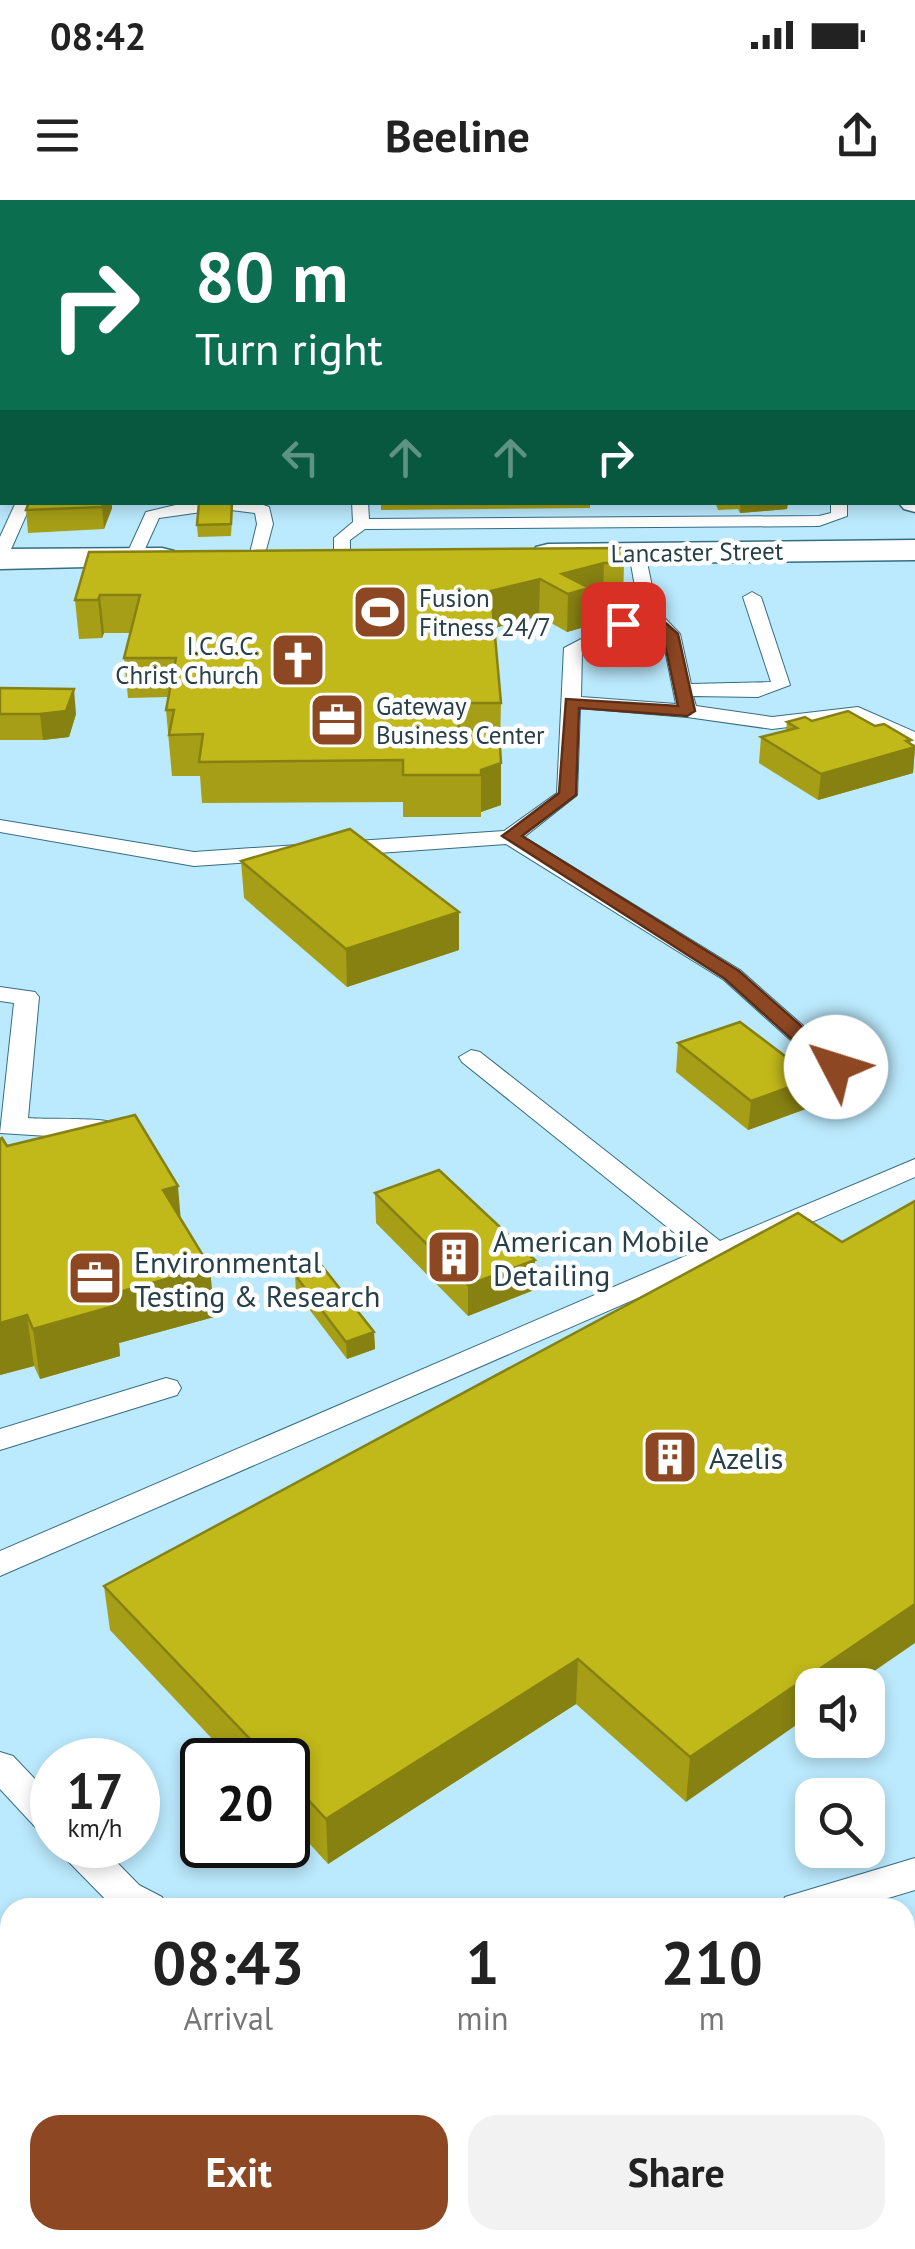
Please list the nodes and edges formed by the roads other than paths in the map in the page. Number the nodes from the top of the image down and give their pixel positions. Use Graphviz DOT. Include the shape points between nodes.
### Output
graph roads {
  1 [pos="23,505"];
  2 [pos="360,505"];
  3 [pos="599,505"];
  4 [pos="689,505"];
  5 [pos="794,505"];
  6 [pos="807,505"];
  7 [pos="819,505"];
  8 [pos="839,505"];
  9 [pos="813,521"];
  10 [pos="694,523"];
  11 [pos="205,524"];
  12 [pos="245,524"];
  13 [pos="361,524"];
  14 [pos="146,526"];
  15 [pos="616,538"];
  16 [pos="292,550"];
  17 [pos="915,550"];
  18 [pos="186,557"];
  19 [pos="221,557"];
  20 [pos="0,558"];
  21 [pos="133,558"];
  22 [pos="752,597"];
  23 [pos="648,611"];
  24 [pos="685,701"];
  25 [pos="571,702"];
  26 [pos="915,739"];
  27 [pos="0,826"];
  28 [pos="510,836"];
  29 [pos="0,994"];
  30 [pos="472,1056"];
  31 [pos="11,1062"];
  32 [pos="836,1067"];
  33 [pos="138,1124"];
  34 [pos="7,1125"];
  35 [pos="915,1167"];
  36 [pos="717,1253"];
  37 [pos="166,1388"];
  38 [pos="0,1440"];
  39 [pos="0,1564"];
  40 [pos="0,1766"];
  41 [pos="30,1797"];
  42 [pos="99,1868"];
  43 [pos="915,1874"];
  44 [pos="130,1898"];
  45 [pos="833,1898"];
  1 -- 20 [label="lane"];
  2 -- 13 [label="lane"];
  3 -- 15 [label="lane"];
  4 -- 10 [label="lane"];
  5 -- 9 [label="lane"];
  6 -- 9 [label="lane"];
  7 -- 9 [label="lane"];
  8 -- 9 [label="lane" via="839,516"];
  9 -- 10 [label="lane"];
  10 -- 15 [label="lane"];
  11 -- 14 [label="lane"];
  12 -- 16 [label="lane"];
  13 -- 15 [label="lane"];
  13 -- 16 [label="lane" via="342,538"];
  14 -- 16 [label="lane" via="152,515 170,510 262,510"];
  14 -- 21 [label="lane"];
  15 -- 16 [label="main road, Lancaster Street"];
  15 -- 17 [label="main road, Lancaster Street"];
  15 -- 23 [label="lane"];
  16 -- 19 [label="main road, Lancaster Street"];
  18 -- 21 [label="main road"];
  20 -- 21 [label="main road"];
  22 -- 24 [label="lane" via="782,685"];
  23 -- 24 [label="lane" via="670,634"];
  23 -- 25 [label="lane" via="573,648"];
  24 -- 25 [label="lane"];
  24 -- 26 [label="lane" via="772,723 858,713"];
  25 -- 28 [label="lane" via="567,795"];
  27 -- 28 [label="lane" via="194,858"];
  28 -- 32 [label="lane" via="732,975"];
  29 -- 31 [label="lane" via="27,997"];
  30 -- 36 [label="lane"];
  31 -- 34 [label="lane"];
  33 -- 34 [label="lane" via="80,1130"];
  35 -- 36 [label="lane"];
  36 -- 39 [label="lane"];
  37 -- 38 [label="lane"];
  40 -- 41 [label="lane"];
  42 -- 44 [label="lane"];
  43 -- 45 [label="lane"];
}
